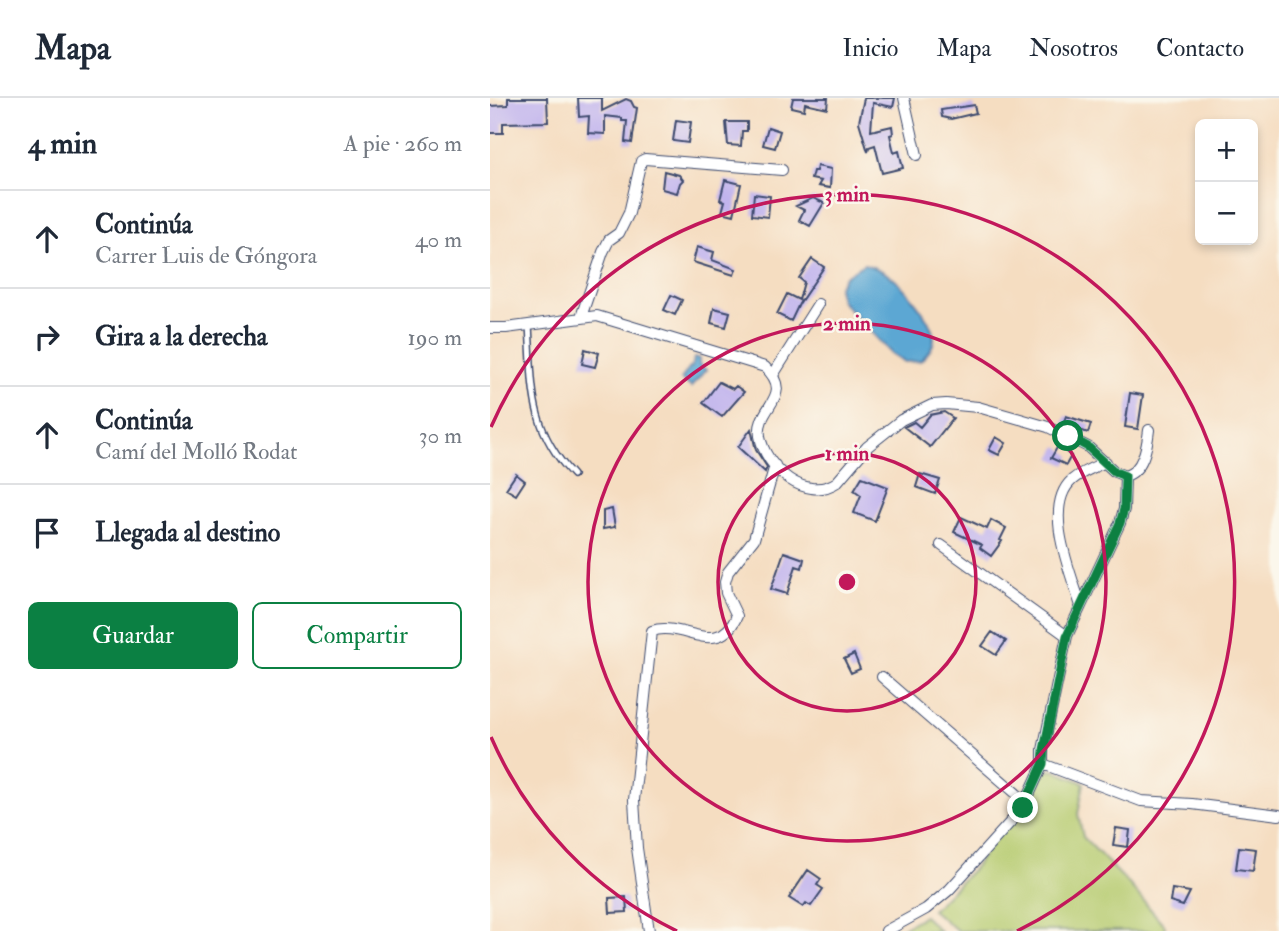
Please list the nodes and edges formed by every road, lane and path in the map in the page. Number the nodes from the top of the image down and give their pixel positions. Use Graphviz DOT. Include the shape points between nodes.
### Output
graph roads {
  1 [pos="904,98"];
  2 [pos="916,155"];
  3 [pos="782,170"];
  4 [pos="818,304"];
  5 [pos="581,317"];
  6 [pos="529,325"];
  7 [pos="490,328"];
  8 [pos="773,375"];
  9 [pos="1149,430"];
  10 [pos="1106,462"];
  11 [pos="775,465"];
  12 [pos="573,475"];
  13 [pos="1125,476"];
  14 [pos="941,545"];
  15 [pos="1081,606"];
  16 [pos="1067,636"];
  17 [pos="882,677"];
  18 [pos="1043,764"];
  19 [pos="1026,802"];
  20 [pos="1279,815"];
  21 [pos="649,931"];
  22 [pos="886,931"];
  1 -- 2 [label="street"];
  3 -- 5 [label="street" via="641,161 629,213 603,252"];
  4 -- 8 [label="street"];
  5 -- 6 [label="street"];
  5 -- 8 [label="street" via="597,316 765,367"];
  6 -- 7 [label="street"];
  6 -- 12 [label="lane" via="534,408 555,456"];
  8 -- 11 [label="street" via="776,397 760,423 760,432"];
  9 -- 13 [label="street" via="1142,460"];
  10 -- 11 [label="street" via="1088,447 1048,427 957,403 932,405 901,420 829,487 803,486"];
  10 -- 13 [label="street"];
  10 -- 15 [label="street" via="1072,480 1060,500 1060,533"];
  11 -- 21 [label="street" via="754,540 725,582 737,616 730,630 720,637 652,631 634,800"];
  13 -- 15 [label="street" via="1120,523"];
  14 -- 16 [label="street"];
  15 -- 16 [label="street"];
  16 -- 18 [label="street"];
  17 -- 19 [label="street"];
  18 -- 19 [label="street"];
  18 -- 20 [label="street" via="1140,801"];
  19 -- 22 [label="street" via="948,890 926,909"];
}
